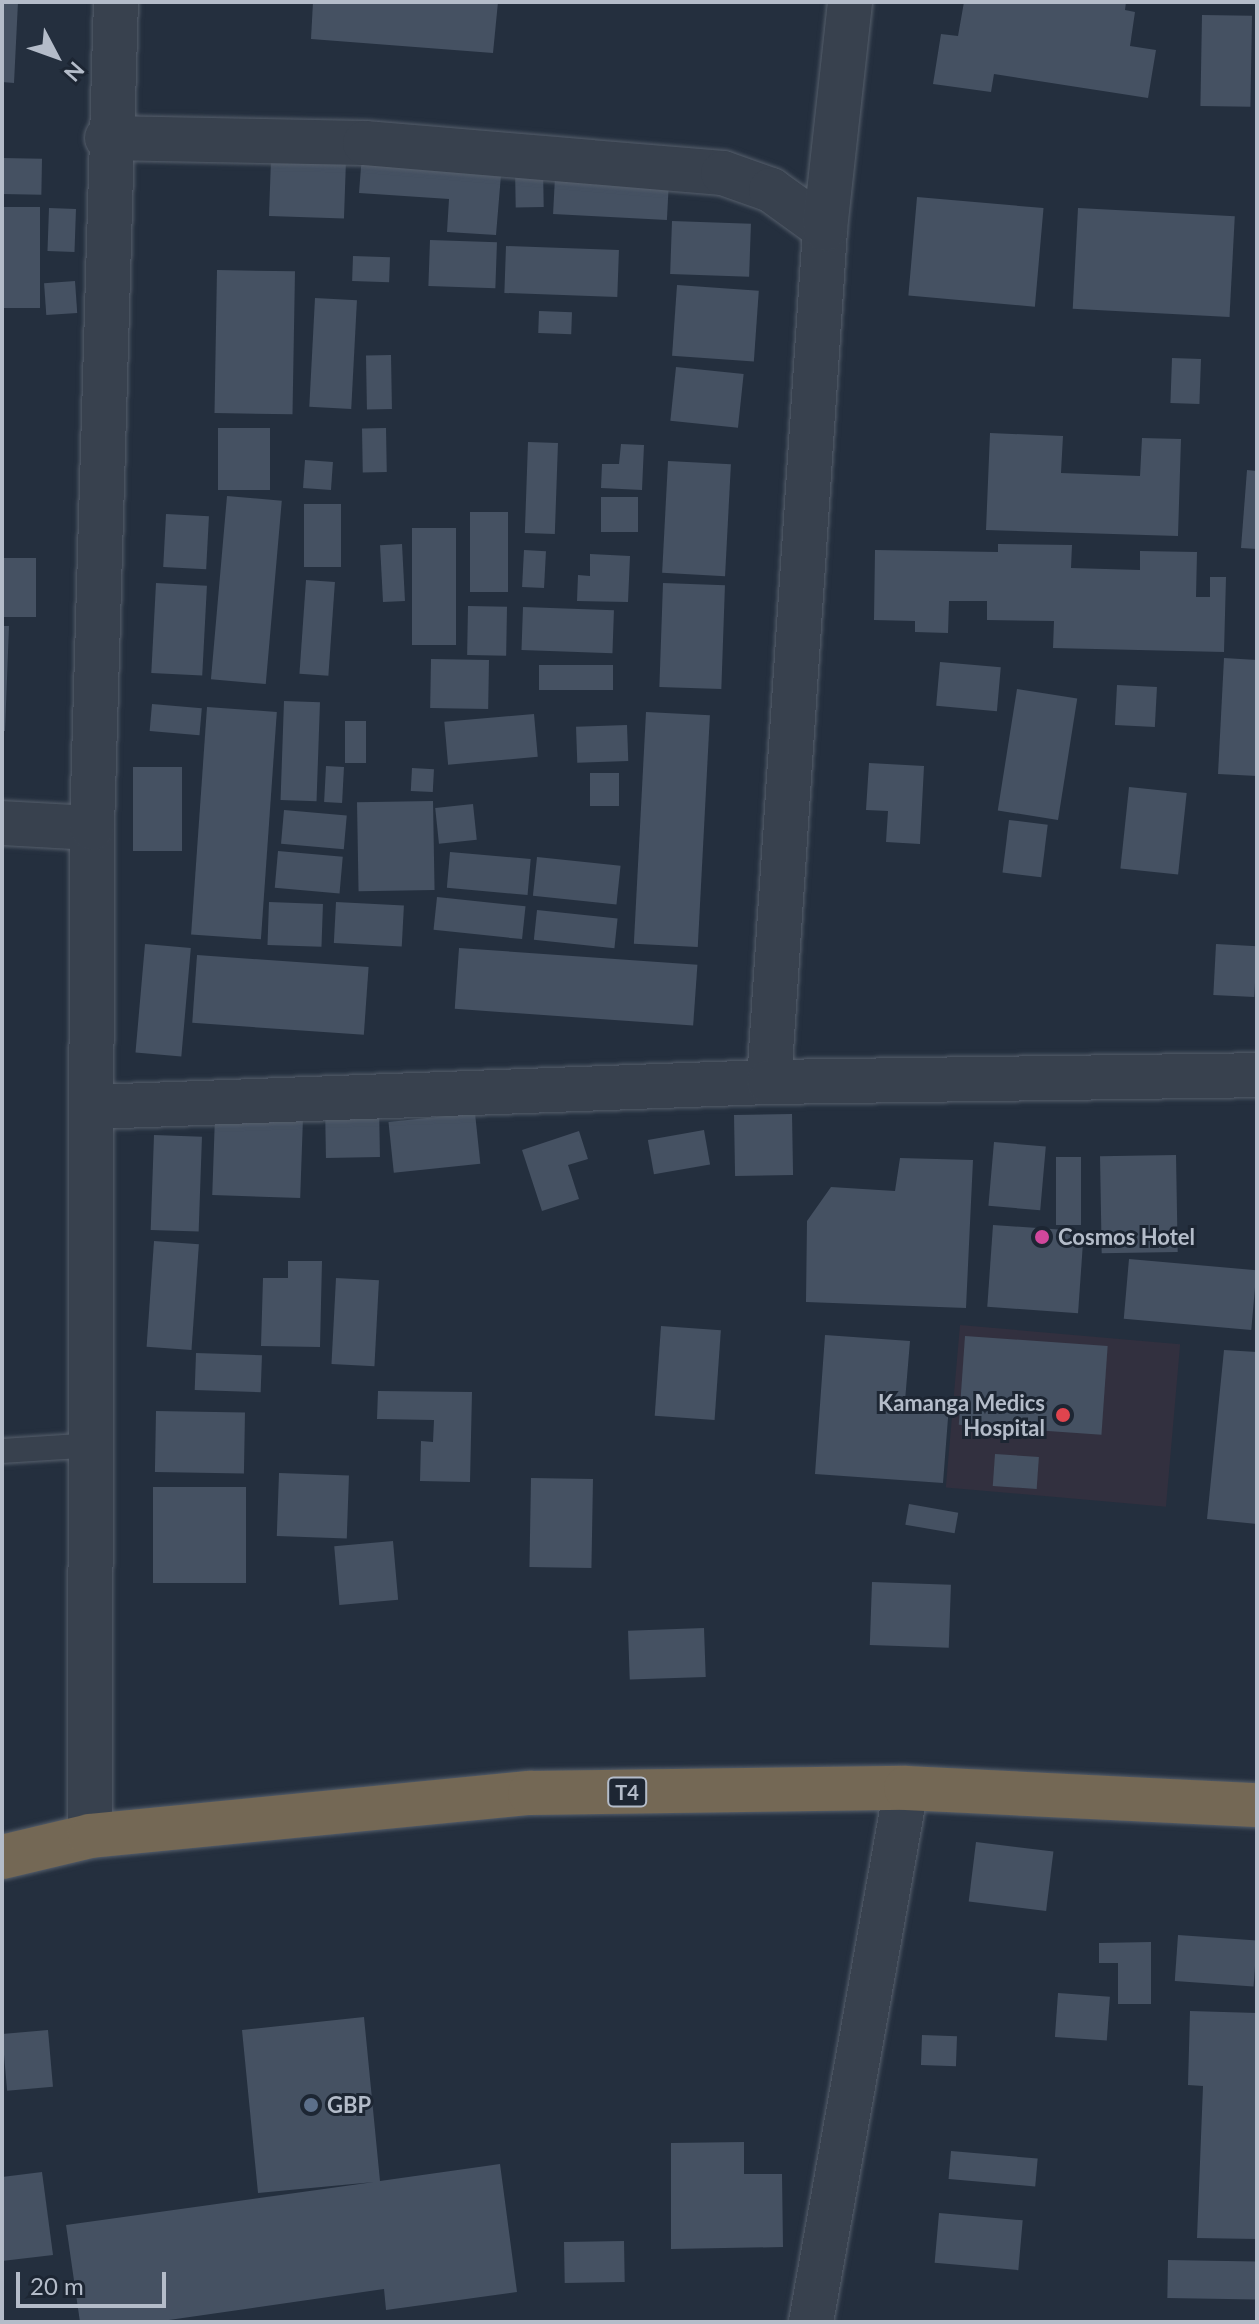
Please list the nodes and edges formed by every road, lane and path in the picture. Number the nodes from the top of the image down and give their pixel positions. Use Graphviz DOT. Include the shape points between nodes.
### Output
graph roads {
  1 [pos="116,2"];
  2 [pos="850,2"];
  3 [pos="107,138"];
  4 [pos="825,229"];
  5 [pos="2,823"];
  6 [pos="92,828"];
  7 [pos="1257,1075"];
  8 [pos="769,1082"];
  9 [pos="93,1107"];
  10 [pos="95,1445"];
  11 [pos="2,1451"];
  12 [pos="906,1788"];
  13 [pos="1257,1805"];
  14 [pos="90,1836"];
  15 [pos="2,1857"];
  16 [pos="811,2322"];
  1 -- 3 [label="street"];
  2 -- 4 [label="street"];
  3 -- 4 [label="street" via="365,143 723,173 771,190"];
  3 -- 6 [label="street"];
  4 -- 8 [label="street"];
  5 -- 6 [label="street"];
  6 -- 9 [label="street"];
  7 -- 8 [label="street"];
  8 -- 9 [label="street"];
  9 -- 10 [label="street"];
  10 -- 11 [label="lane"];
  10 -- 14 [label="street"];
  12 -- 13 [label="highway, T4"];
  12 -- 14 [label="highway, T4" via="530,1793"];
  12 -- 16 [label="street"];
  14 -- 15 [label="highway, T4"];
}
